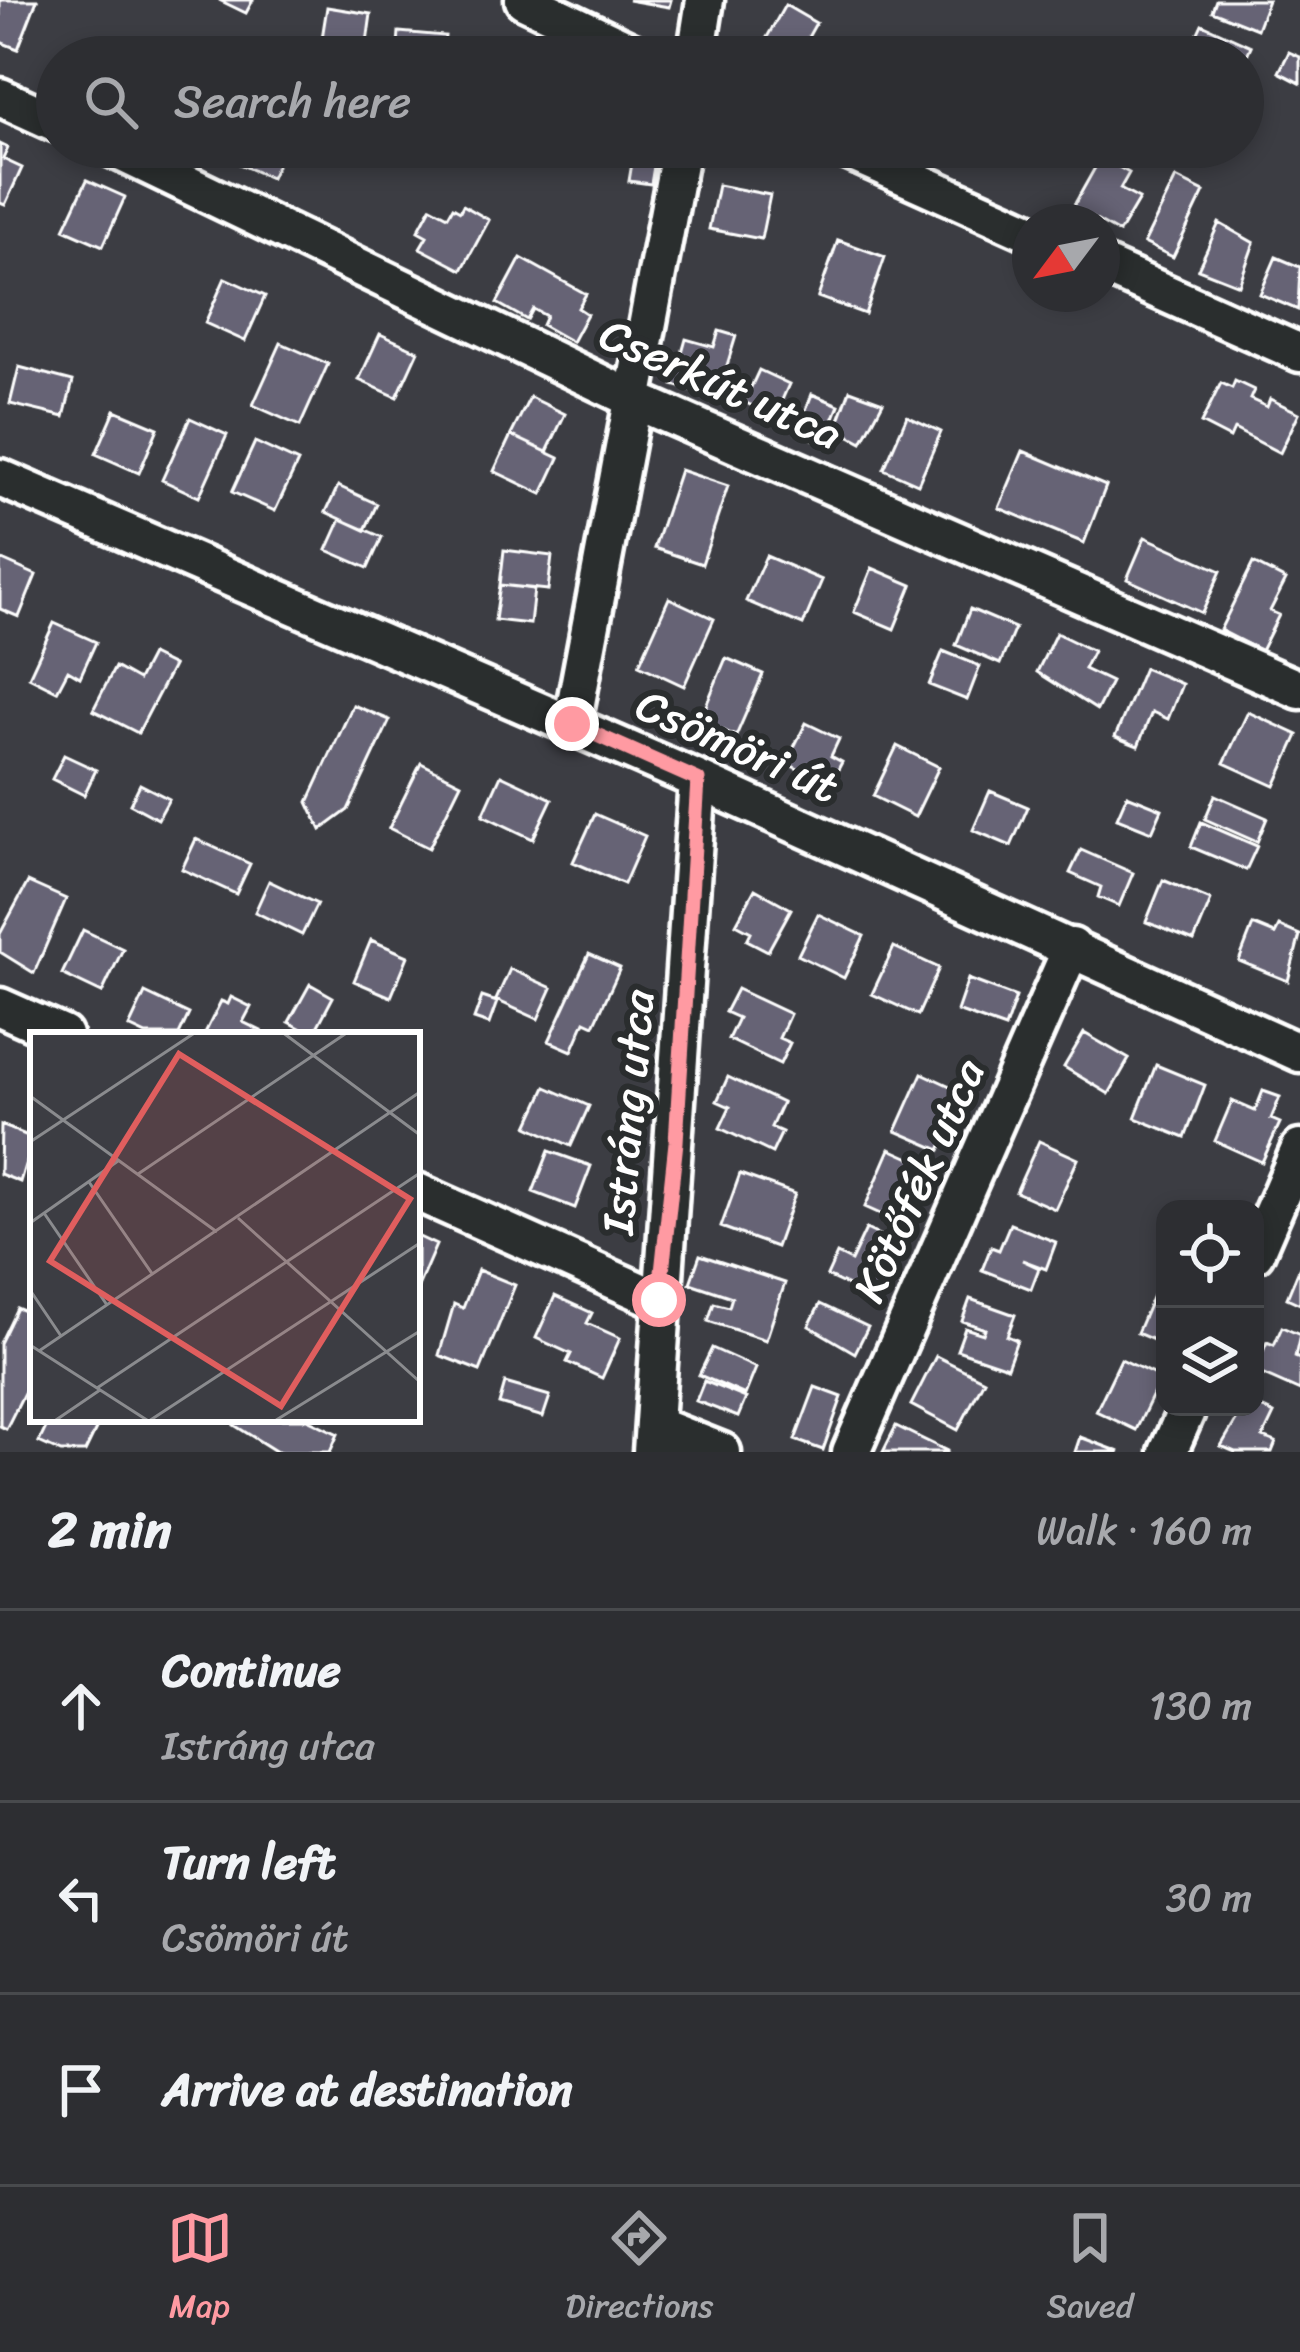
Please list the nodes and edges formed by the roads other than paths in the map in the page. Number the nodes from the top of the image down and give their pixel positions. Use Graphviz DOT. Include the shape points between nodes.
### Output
graph roads {
  1 [pos="524,0"];
  2 [pos="705,0"];
  3 [pos="599,36"];
  4 [pos="699,36"];
  5 [pos="0,97"];
  6 [pos="36,113"];
  7 [pos="154,168"];
  8 [pos="677,168"];
  9 [pos="887,168"];
  10 [pos="1012,224"];
  11 [pos="1120,273"];
  12 [pos="1300,353"];
  13 [pos="637,401"];
  14 [pos="0,478"];
  15 [pos="1300,690"];
  16 [pos="572,724"];
  17 [pos="698,780"];
  18 [pos="1072,947"];
  19 [pos="0,1007"];
  20 [pos="56,1032"];
  21 [pos="1300,1053"];
  22 [pos="1300,1149"];
  23 [pos="420,1193"];
  24 [pos="1264,1231"];
  25 [pos="659,1300"];
  26 [pos="1184,1416"];
  27 [pos="653,1438"];
  28 [pos="722,1452"];
  29 [pos="851,1452"];
  30 [pos="1168,1452"];
  1 -- 3 [label="street"];
  2 -- 4 [label="street"];
  5 -- 6 [label="street"];
  7 -- 13 [label="street, Cserkút utca"];
  8 -- 13 [label="street"];
  9 -- 10 [label="street"];
  11 -- 12 [label="street"];
  13 -- 15 [label="street, Cserkút utca"];
  13 -- 16 [label="street"];
  14 -- 16 [label="street, Csömöri út"];
  16 -- 17 [label="street, Csömöri út"];
  17 -- 18 [label="street, Csömöri út"];
  17 -- 25 [label="street, Istráng utca"];
  18 -- 21 [label="street, Csömöri út"];
  18 -- 29 [label="street, Kötőfék utca"];
  19 -- 20 [label="street"];
  22 -- 24 [label="street"];
  23 -- 25 [label="street"];
  25 -- 27 [label="street, Istráng utca"];
  26 -- 30 [label="street"];
  27 -- 28 [label="street"];
}
